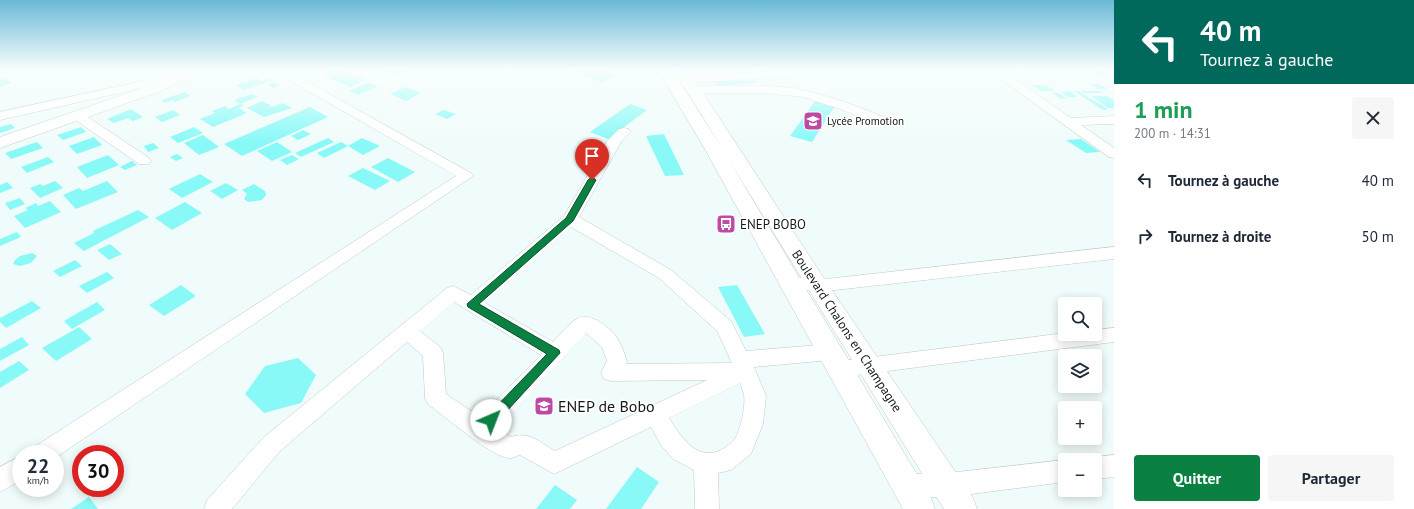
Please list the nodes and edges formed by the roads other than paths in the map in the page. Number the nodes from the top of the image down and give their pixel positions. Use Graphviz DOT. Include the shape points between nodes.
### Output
graph roads {
  1 [pos="100,94"];
  2 [pos="139,94"];
  3 [pos="319,94"];
  4 [pos="684,94"];
  5 [pos="687,94"];
  6 [pos="800,94"];
  7 [pos="1027,94"];
  8 [pos="56,104"];
  9 [pos="0,116"];
  10 [pos="75,117"];
  11 [pos="1114,120"];
  12 [pos="885,122"];
  13 [pos="1068,122"];
  14 [pos="624,132"];
  15 [pos="0,143"];
  16 [pos="1114,154"];
  17 [pos="144,161"];
  18 [pos="570,219"];
  19 [pos="1114,253"];
  20 [pos="790,282"];
  21 [pos="817,286"];
  22 [pos="472,304"];
  23 [pos="407,331"];
  24 [pos="1114,335"];
  25 [pos="555,353"];
  26 [pos="836,360"];
  27 [pos="743,365"];
  28 [pos="870,366"];
  29 [pos="655,414"];
  30 [pos="480,431"];
  31 [pos="56,445"];
  32 [pos="705,464"];
  33 [pos="1114,466"];
  34 [pos="1102,467"];
  35 [pos="1058,472"];
  36 [pos="12,473"];
  37 [pos="0,481"];
  38 [pos="948,485"];
  39 [pos="907,486"];
  40 [pos="216,509"];
  41 [pos="706,509"];
  42 [pos="920,509"];
  43 [pos="962,509"];
  1 -- 8 [label="street"];
  2 -- 10 [label="highway"];
  3 -- 31 [label="street" via="466,176"];
  4 -- 20 [label="main road, Boulevard Chalons en Champagne"];
  5 -- 21 [label="main road, Boulevard Chalons en Champagne"];
  6 -- 12 [label="street" via="838,103"];
  7 -- 13 [label="street"];
  8 -- 9 [label="street"];
  8 -- 10 [label="highway"];
  10 -- 15 [label="highway"];
  10 -- 17 [label="street"];
  11 -- 13 [label="street"];
  13 -- 16 [label="street"];
  14 -- 18 [label="street" via="615,140"];
  18 -- 22 [label="street"];
  18 -- 27 [label="street" via="665,274 724,326"];
  19 -- 21 [label="street"];
  20 -- 21 [label="street"];
  20 -- 26 [label="main road, Boulevard Chalons en Champagne"];
  21 -- 28 [label="main road, Boulevard Chalons en Champagne"];
  22 -- 23 [label="street" via="453,293"];
  22 -- 25 [label="street"];
  23 -- 30 [label="street" via="433,353 436,398"];
  23 -- 40 [label="street" via="272,444"];
  24 -- 28 [label="street"];
  25 -- 27 [label="street" via="584,323 608,338 611,343 617,361 611,373"];
  25 -- 30 [label="street"];
  26 -- 27 [label="street"];
  26 -- 28 [label="street"];
  26 -- 39 [label="main road, Boulevard Chalons en Champagne"];
  27 -- 29 [label="street"];
  27 -- 32 [label="street" via="755,396 752,424 743,447 723,462"];
  28 -- 38 [label="main road, Boulevard Chalons en Champagne"];
  29 -- 30 [label="street" via="554,463 522,444 509,448"];
  29 -- 32 [label="street" via="681,452"];
  32 -- 41 [label="street" via="708,500"];
  33 -- 34 [label="street"];
  35 -- 38 [label="street"];
  36 -- 37 [label="street"];
  38 -- 39 [label="street"];
  38 -- 43 [label="main road, Boulevard Chalons en Champagne"];
  39 -- 42 [label="main road, Boulevard Chalons en Champagne"];
}
